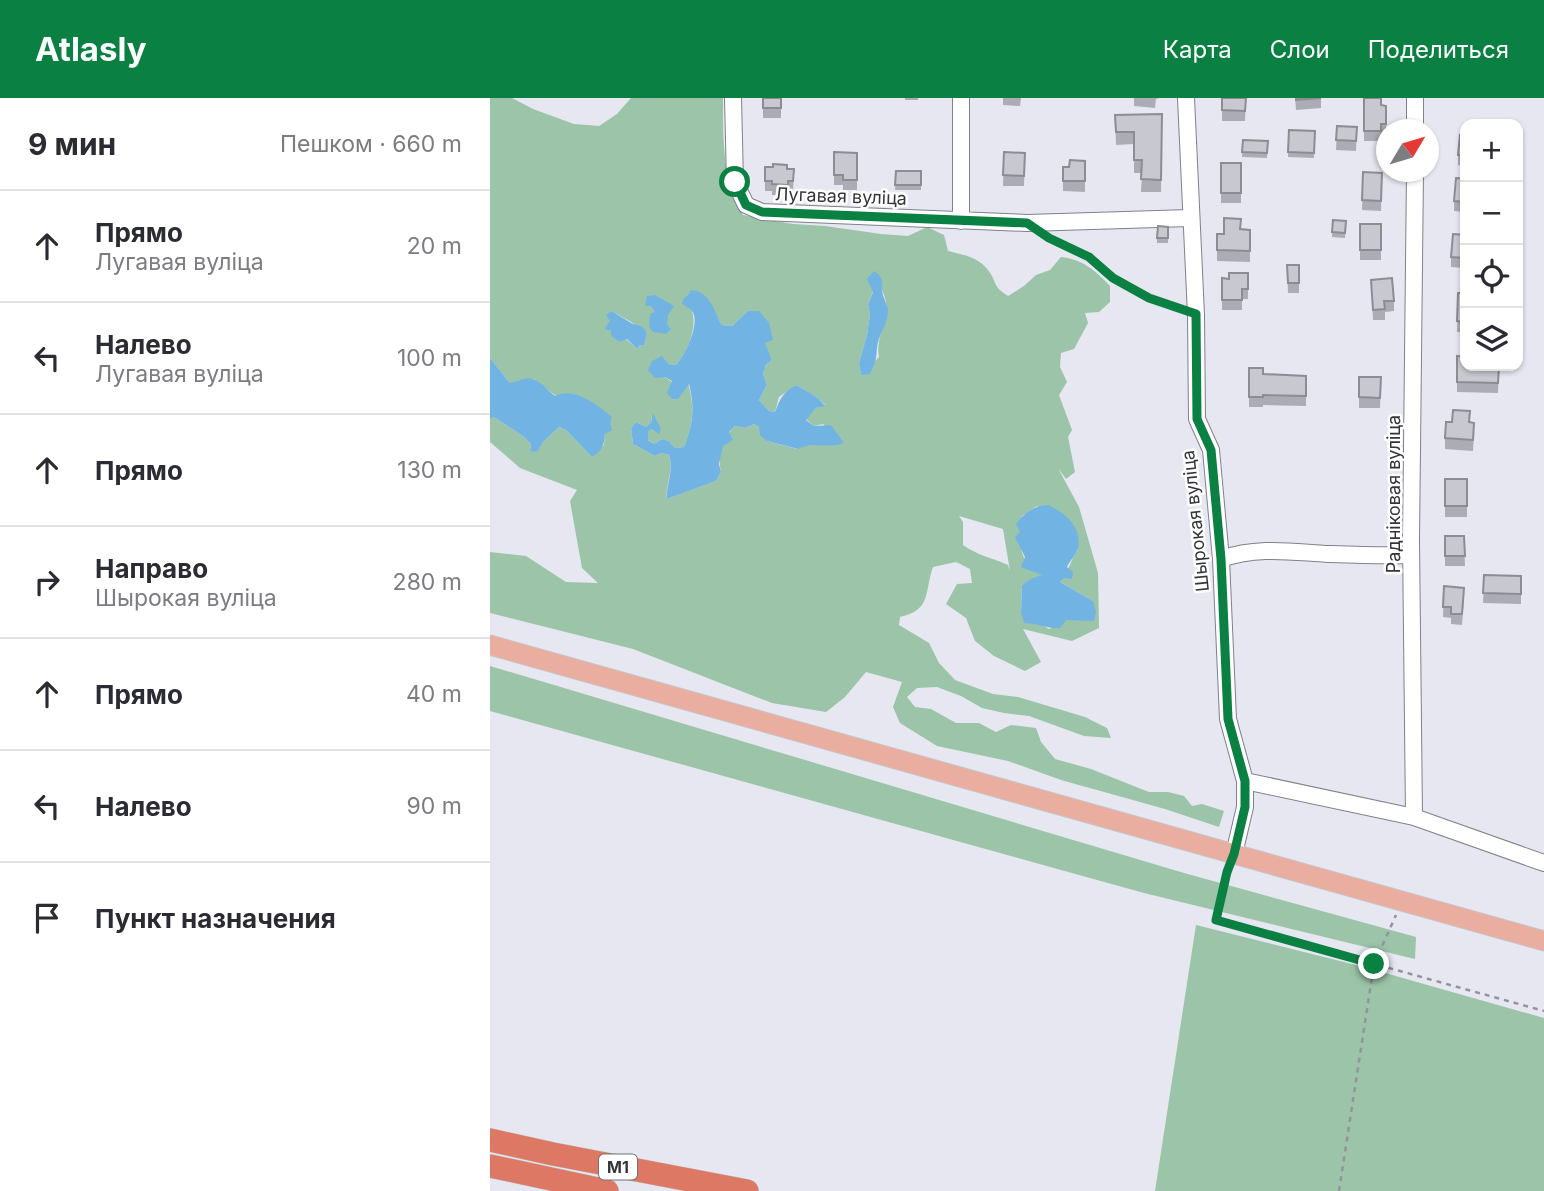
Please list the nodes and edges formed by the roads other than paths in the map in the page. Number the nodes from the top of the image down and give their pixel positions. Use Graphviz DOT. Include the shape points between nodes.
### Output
graph roads {
  1 [pos="733,98"];
  2 [pos="961,98"];
  3 [pos="1186,98"];
  4 [pos="1415,98"];
  5 [pos="1415,119"];
  6 [pos="1415,182"];
  7 [pos="1190,218"];
  8 [pos="961,221"];
  9 [pos="1411,555"];
  10 [pos="1221,559"];
  11 [pos="490,645"];
  12 [pos="1245,781"];
  13 [pos="1414,817"];
  14 [pos="1234,854"];
  15 [pos="1544,863"];
  16 [pos="1544,941"];
  17 [pos="490,1140"];
  18 [pos="490,1166"];
  19 [pos="607,1191"];
  20 [pos="747,1191"];
  1 -- 8 [label="street, Лугавая вуліца" via="735,182 746,205 762,212"];
  2 -- 8 [label="street"];
  3 -- 7 [label="street, Шырокая вуліца"];
  4 -- 5 [label="street"];
  6 -- 9 [label="street, Радніковая вуліца"];
  7 -- 8 [label="street, Лугавая вуліца"];
  7 -- 10 [label="street, Шырокая вуліца" via="1197,419 1211,450"];
  9 -- 10 [label="street" via="1264,550 1242,551"];
  9 -- 13 [label="street, Радніковая вуліца"];
  10 -- 12 [label="street, Шырокая вуліца" via="1228,719"];
  11 -- 14 [label="main road"];
  12 -- 13 [label="street"];
  12 -- 14 [label="street, Шырокая вуліца" via="1245,807"];
  13 -- 15 [label="street"];
  14 -- 16 [label="main road"];
  17 -- 20 [label="highway, М1"];
  18 -- 19 [label="highway, М1"];
}
